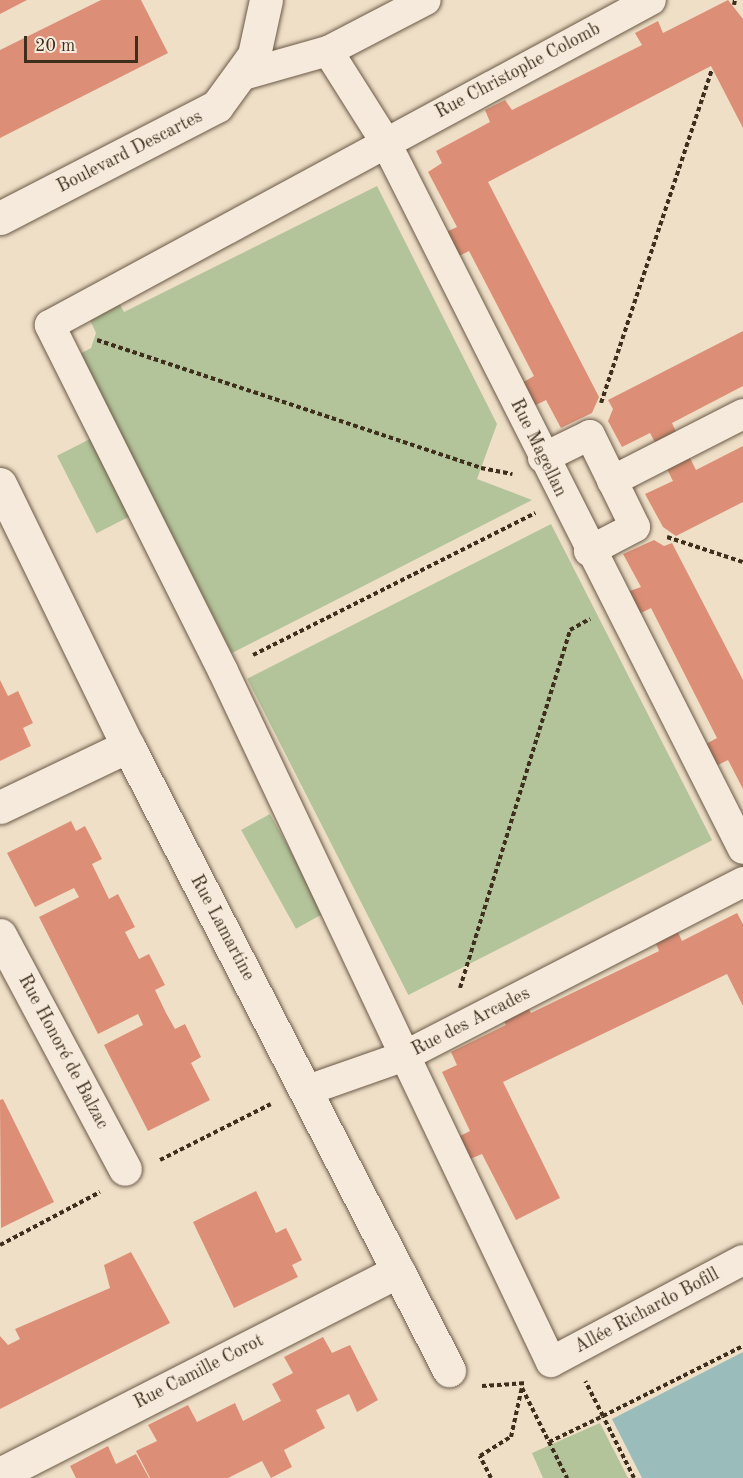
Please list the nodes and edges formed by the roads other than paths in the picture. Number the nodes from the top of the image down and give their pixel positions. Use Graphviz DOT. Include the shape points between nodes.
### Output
graph roads {
  1 [pos="266,0"];
  2 [pos="426,0"];
  3 [pos="651,0"];
  4 [pos="328,51"];
  5 [pos="243,75"];
  6 [pos="385,141"];
  7 [pos="0,219"];
  8 [pos="743,414"];
  9 [pos="554,479"];
  10 [pos="612,481"];
  11 [pos="0,484"];
  12 [pos="590,551"];
  13 [pos="128,746"];
  14 [pos="0,807"];
  15 [pos="743,849"];
  16 [pos="743,882"];
  17 [pos="0,935"];
  18 [pos="405,1056"];
  19 [pos="308,1090"];
  20 [pos="125,1169"];
  21 [pos="743,1260"];
  22 [pos="398,1271"];
  23 [pos="551,1362"];
  24 [pos="449,1370"];
  25 [pos="0,1474"];
  1 -- 5 [label="street, Boulevard Descartes" via="260,35"];
  2 -- 4 [label="street"];
  3 -- 6 [label="street, Rue Christophe Colomb"];
  4 -- 5 [label="street"];
  4 -- 6 [label="street, Rue Magellan"];
  5 -- 7 [label="street, Boulevard Descartes" via="217,106"];
  6 -- 9 [label="street, Rue Magellan"];
  6 -- 18 [label="street, Rue Christophe Colomb" via="50,325 223,671"];
  8 -- 10 [label="street"];
  9 -- 10 [label="street" via="590,435"];
  9 -- 12 [label="street, Rue Magellan"];
  10 -- 12 [label="street" via="635,527"];
  11 -- 13 [label="street, Rue Lamartine"];
  12 -- 15 [label="street, Rue Magellan"];
  13 -- 14 [label="street"];
  13 -- 19 [label="street, Rue Lamartine"];
  16 -- 18 [label="street, Rue des Arcades"];
  17 -- 20 [label="street, Rue Honoré de Balzac"];
  18 -- 19 [label="street"];
  18 -- 23 [label="street, Rue des Arcades"];
  19 -- 22 [label="street, Rue Lamartine"];
  21 -- 23 [label="street, Allée Richardo Bofill"];
  22 -- 24 [label="street, Rue Lamartine"];
  22 -- 25 [label="street, Rue Camille Corot"];
}
